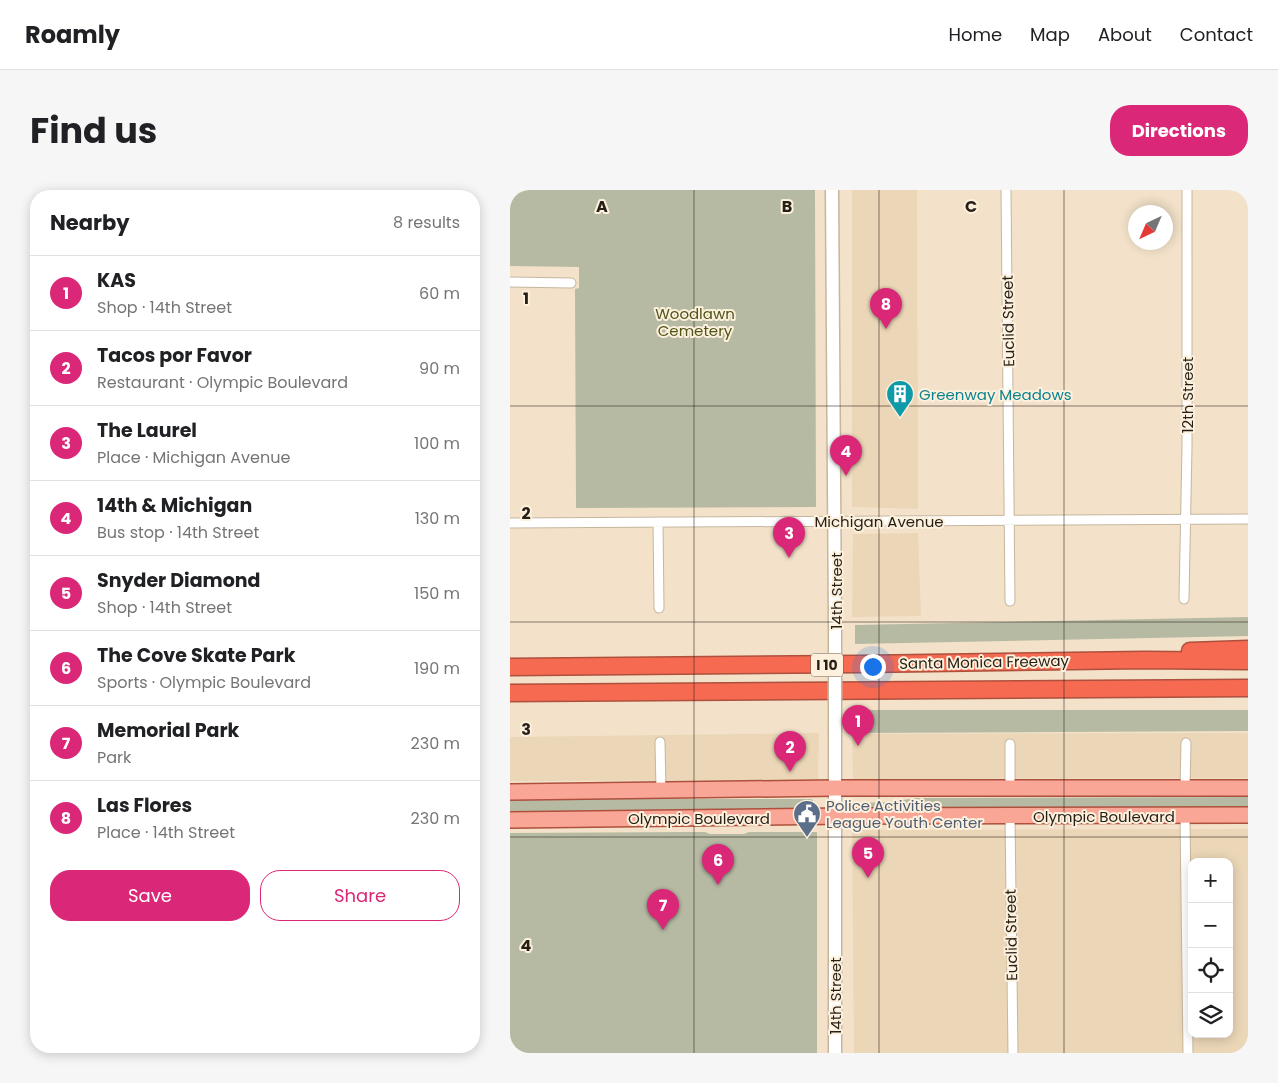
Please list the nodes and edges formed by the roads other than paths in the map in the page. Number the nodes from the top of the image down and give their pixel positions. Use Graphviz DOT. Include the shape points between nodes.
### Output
graph roads {
  1 [pos="832,190"];
  2 [pos="1006,190"];
  3 [pos="1187,190"];
  4 [pos="510,282"];
  5 [pos="570,283"];
  6 [pos="1248,519"];
  7 [pos="1010,520"];
  8 [pos="1186,520"];
  9 [pos="836,521"];
  10 [pos="510,522"];
  11 [pos="658,522"];
  12 [pos="1184,599"];
  13 [pos="1010,601"];
  14 [pos="659,608"];
  15 [pos="1248,649"];
  16 [pos="1145,660"];
  17 [pos="1248,661"];
  18 [pos="510,667"];
  19 [pos="1248,688"];
  20 [pos="1225,689"];
  21 [pos="510,693"];
  22 [pos="1248,697"];
  23 [pos="660,742"];
  24 [pos="1186,743"];
  25 [pos="1010,744"];
  26 [pos="835,788"];
  27 [pos="1185,788"];
  28 [pos="1248,788"];
  29 [pos="1010,789"];
  30 [pos="661,790"];
  31 [pos="510,792"];
  32 [pos="1248,815"];
  33 [pos="835,816"];
  34 [pos="1185,816"];
  35 [pos="1010,817"];
  36 [pos="510,820"];
  37 [pos="835,1053"];
  38 [pos="1012,1053"];
  39 [pos="1188,1053"];
  1 -- 9 [label="street, 14th Street"];
  2 -- 7 [label="street, Euclid Street"];
  3 -- 8 [label="street, 12th Street"];
  4 -- 5 [label="street"];
  6 -- 8 [label="street, Michigan Avenue"];
  7 -- 8 [label="street, Michigan Avenue"];
  7 -- 9 [label="street, Michigan Avenue"];
  7 -- 13 [label="street, Euclid Street"];
  8 -- 12 [label="street, 12th Street"];
  9 -- 11 [label="street, Michigan Avenue"];
  9 -- 26 [label="street, 14th Street, bridge"];
  10 -- 11 [label="street, Michigan Avenue"];
  11 -- 14 [label="street"];
  15 -- 16 [label="highway" via="1198,650"];
  16 -- 17 [label="highway, Santa Monica Freeway / I 10"];
  16 -- 18 [label="highway, Santa Monica Freeway / I 10"];
  19 -- 20 [label="highway, Santa Monica Freeway / I 10"];
  20 -- 21 [label="highway, Santa Monica Freeway / I 10"];
  20 -- 22 [label="highway"];
  23 -- 30 [label="street"];
  24 -- 27 [label="street"];
  25 -- 29 [label="street"];
  26 -- 29 [label="main road, Olympic Boulevard"];
  26 -- 30 [label="main road, Olympic Boulevard"];
  26 -- 33 [label="street, 14th Street"];
  27 -- 28 [label="main road, Olympic Boulevard"];
  27 -- 29 [label="main road, Olympic Boulevard"];
  30 -- 31 [label="main road, Olympic Boulevard"];
  32 -- 34 [label="main road, Olympic Boulevard"];
  33 -- 35 [label="main road, Olympic Boulevard"];
  33 -- 36 [label="main road, Olympic Boulevard"];
  33 -- 37 [label="street, 14th Street"];
  34 -- 35 [label="main road, Olympic Boulevard"];
  34 -- 39 [label="street"];
  35 -- 38 [label="street, Euclid Street"];
}
